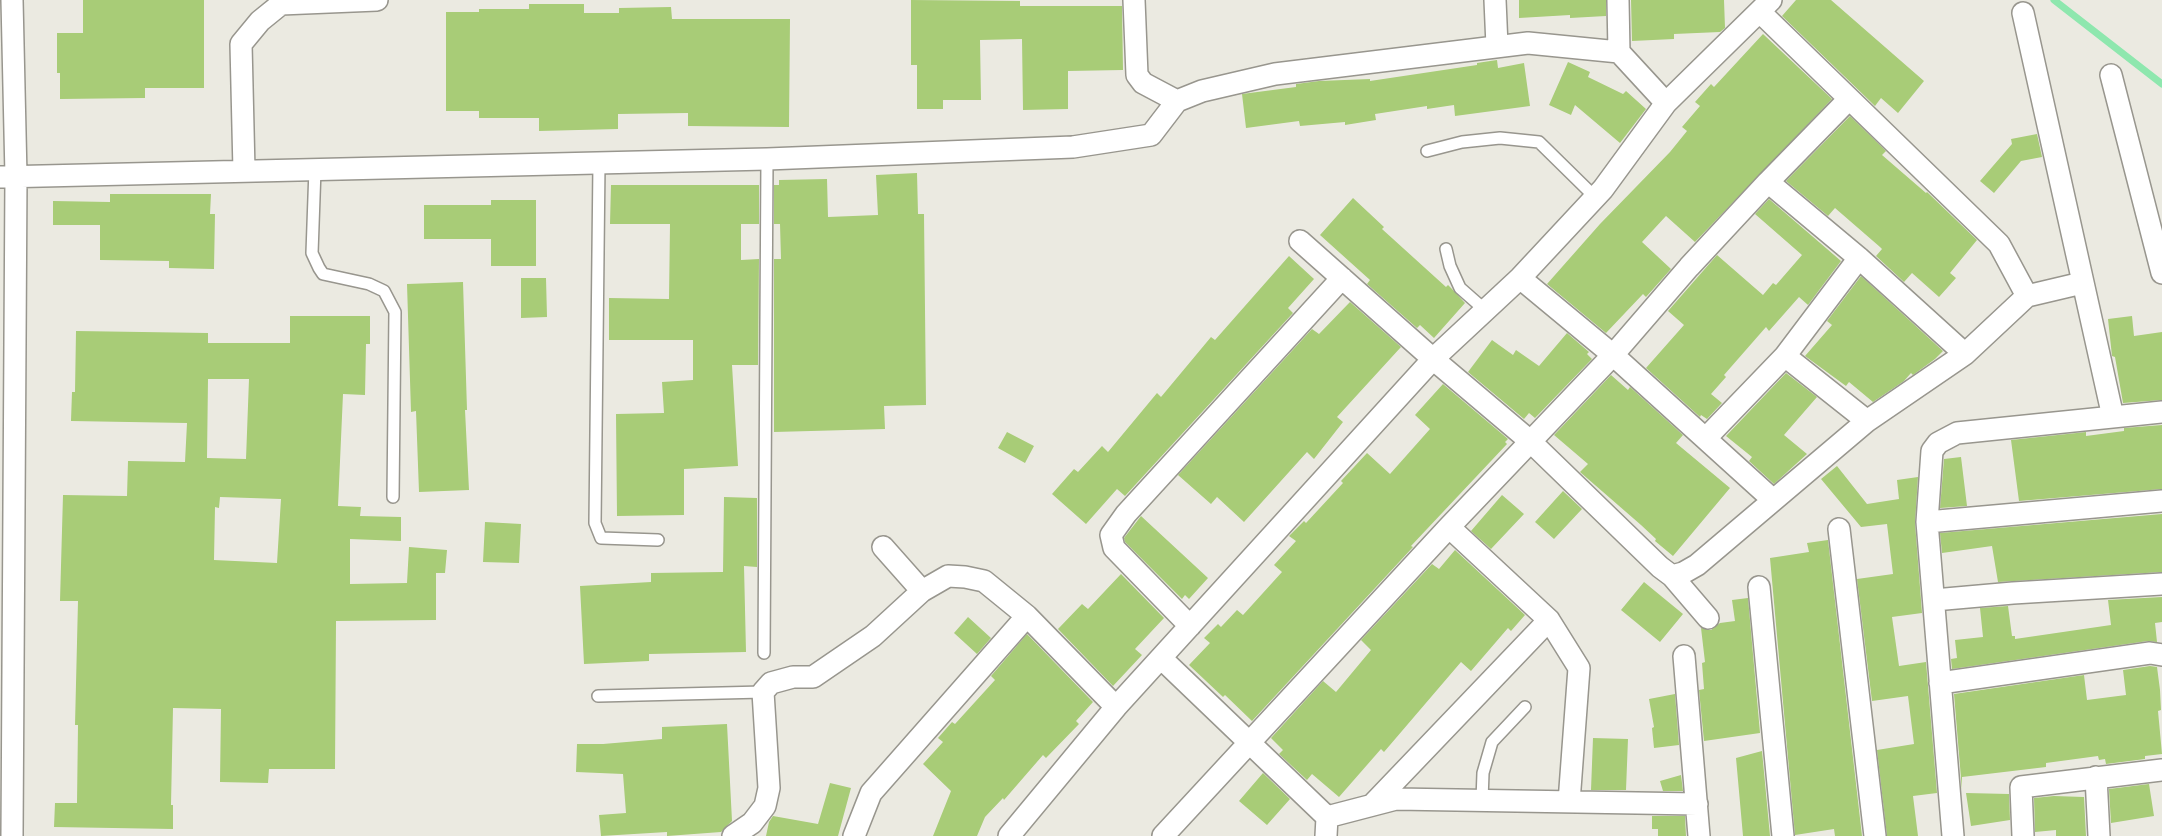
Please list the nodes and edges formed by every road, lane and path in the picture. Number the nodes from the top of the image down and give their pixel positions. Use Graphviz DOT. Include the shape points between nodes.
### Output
graph roads {
  1 [pos="12,0"];
  2 [pos="377,0"];
  3 [pos="1134,0"];
  4 [pos="1494,0"];
  5 [pos="1618,0"];
  6 [pos="1768,3"];
  7 [pos="2023,13"];
  8 [pos="1497,46"];
  9 [pos="1620,52"];
  10 [pos="2111,75"];
  11 [pos="1849,99"];
  12 [pos="1177,102"];
  13 [pos="1666,103"];
  14 [pos="1427,151"];
  15 [pos="767,159"];
  16 [pos="600,163"];
  17 [pos="315,169"];
  18 [pos="244,171"];
  19 [pos="8,176"];
  20 [pos="1768,182"];
  21 [pos="1595,197"];
  22 [pos="1300,240"];
  23 [pos="1446,249"];
  24 [pos="1859,258"];
  25 [pos="2162,273"];
  26 [pos="1342,278"];
  27 [pos="1520,278"];
  28 [pos="2082,282"];
  29 [pos="2026,296"];
  30 [pos="1485,310"];
  31 [pos="1964,354"];
  32 [pos="1613,355"];
  33 [pos="1785,356"];
  34 [pos="1433,359"];
  35 [pos="2162,412"];
  36 [pos="2113,417"];
  37 [pos="1867,421"];
  38 [pos="1706,438"];
  39 [pos="1530,441"];
  40 [pos="393,497"];
  41 [pos="1772,499"];
  42 [pos="2162,501"];
  43 [pos="1927,522"];
  44 [pos="1449,527"];
  45 [pos="1839,529"];
  46 [pos="658,540"];
  47 [pos="883,547"];
  48 [pos="1672,576"];
  49 [pos="2162,584"];
  50 [pos="1759,587"];
  51 [pos="922,591"];
  52 [pos="1934,600"];
  53 [pos="1027,616"];
  54 [pos="1708,618"];
  55 [pos="1549,620"];
  56 [pos="1190,626"];
  57 [pos="764,653"];
  58 [pos="2162,655"];
  59 [pos="1684,656"];
  60 [pos="1161,658"];
  61 [pos="1940,683"];
  62 [pos="764,692"];
  63 [pos="598,696"];
  64 [pos="1116,707"];
  65 [pos="1525,707"];
  66 [pos="1249,743"];
  67 [pos="2162,770"];
  68 [pos="2096,777"];
  69 [pos="1482,800"];
  70 [pos="1569,802"];
  71 [pos="1696,804"];
  72 [pos="1372,805"];
  73 [pos="1326,826"];
  74 [pos="12,836"];
  75 [pos="733,836"];
  76 [pos="854,836"];
  77 [pos="1009,836"];
  78 [pos="1163,836"];
  79 [pos="1699,836"];
  80 [pos="1783,836"];
  81 [pos="1875,836"];
  82 [pos="1953,836"];
  83 [pos="2023,836"];
  84 [pos="2099,836"];
  1 -- 19 [label="street"];
  2 -- 18 [label="street" via="281,4 260,21 242,44"];
  3 -- 12 [label="street" via="1136,76 1143,84"];
  4 -- 8 [label="street"];
  5 -- 9 [label="street"];
  6 -- 11 [label="street"];
  6 -- 13 [label="street"];
  7 -- 28 [label="street"];
  8 -- 9 [label="street" via="1528,43"];
  8 -- 12 [label="street" via="1275,74 1202,91"];
  9 -- 13 [label="street"];
  10 -- 25 [label="street"];
  11 -- 20 [label="street"];
  11 -- 29 [label="street" via="1999,244"];
  12 -- 15 [label="street" via="1151,135 1073,147"];
  13 -- 21 [label="street"];
  14 -- 21 [label="lane" via="1462,142 1500,138 1539,142"];
  15 -- 16 [label="street"];
  15 -- 57 [label="lane"];
  16 -- 17 [label="street"];
  16 -- 46 [label="lane" via="595,524 602,538"];
  17 -- 18 [label="street"];
  17 -- 40 [label="lane" via="312,253 319,268 323,274 369,284 384,291 394,312"];
  18 -- 19 [label="street"];
  19 -- 74 [label="street"];
  20 -- 24 [label="street"];
  20 -- 32 [label="street"];
  21 -- 27 [label="street"];
  22 -- 26 [label="street"];
  23 -- 30 [label="lane" via="1460,288"];
  24 -- 31 [label="street"];
  24 -- 33 [label="street"];
  26 -- 34 [label="street"];
  26 -- 56 [label="street" via="1126,514 1111,535 1114,548"];
  27 -- 30 [label="street"];
  27 -- 32 [label="street"];
  28 -- 29 [label="street"];
  28 -- 36 [label="street"];
  29 -- 31 [label="street"];
  30 -- 34 [label="street"];
  31 -- 37 [label="street"];
  32 -- 38 [label="street"];
  32 -- 39 [label="street"];
  33 -- 37 [label="street"];
  33 -- 38 [label="street"];
  34 -- 39 [label="street"];
  34 -- 56 [label="street"];
  35 -- 36 [label="street"];
  36 -- 43 [label="street" via="1957,433 1938,443 1932,451"];
  37 -- 41 [label="street"];
  38 -- 41 [label="street"];
  39 -- 44 [label="street"];
  39 -- 48 [label="street"];
  41 -- 48 [label="street" via="1697,565"];
  42 -- 43 [label="street"];
  43 -- 52 [label="street"];
  44 -- 55 [label="street"];
  44 -- 66 [label="street"];
  45 -- 81 [label="street"];
  47 -- 51 [label="street"];
  48 -- 54 [label="street"];
  49 -- 52 [label="street"];
  50 -- 80 [label="street"];
  51 -- 53 [label="street" via="948,576 984,581"];
  51 -- 62 [label="street" via="873,636 813,677 771,683"];
  52 -- 61 [label="street"];
  53 -- 64 [label="street"];
  53 -- 76 [label="street" via="871,793"];
  55 -- 70 [label="street" via="1579,668"];
  55 -- 72 [label="street"];
  56 -- 60 [label="street"];
  58 -- 61 [label="street" via="2150,653"];
  59 -- 71 [label="street"];
  60 -- 64 [label="street"];
  60 -- 66 [label="street"];
  61 -- 82 [label="street"];
  62 -- 63 [label="lane"];
  62 -- 75 [label="street" via="769,788 765,806 752,823"];
  64 -- 77 [label="street"];
  65 -- 69 [label="lane" via="1492,742 1483,773"];
  66 -- 73 [label="street"];
  66 -- 78 [label="street"];
  67 -- 68 [label="street"];
  68 -- 83 [label="street" via="2021,787"];
  68 -- 84 [label="street"];
  69 -- 70 [label="street"];
  69 -- 72 [label="street" via="1396,799"];
  70 -- 71 [label="street"];
  71 -- 79 [label="street"];
  72 -- 73 [label="street"];
}
